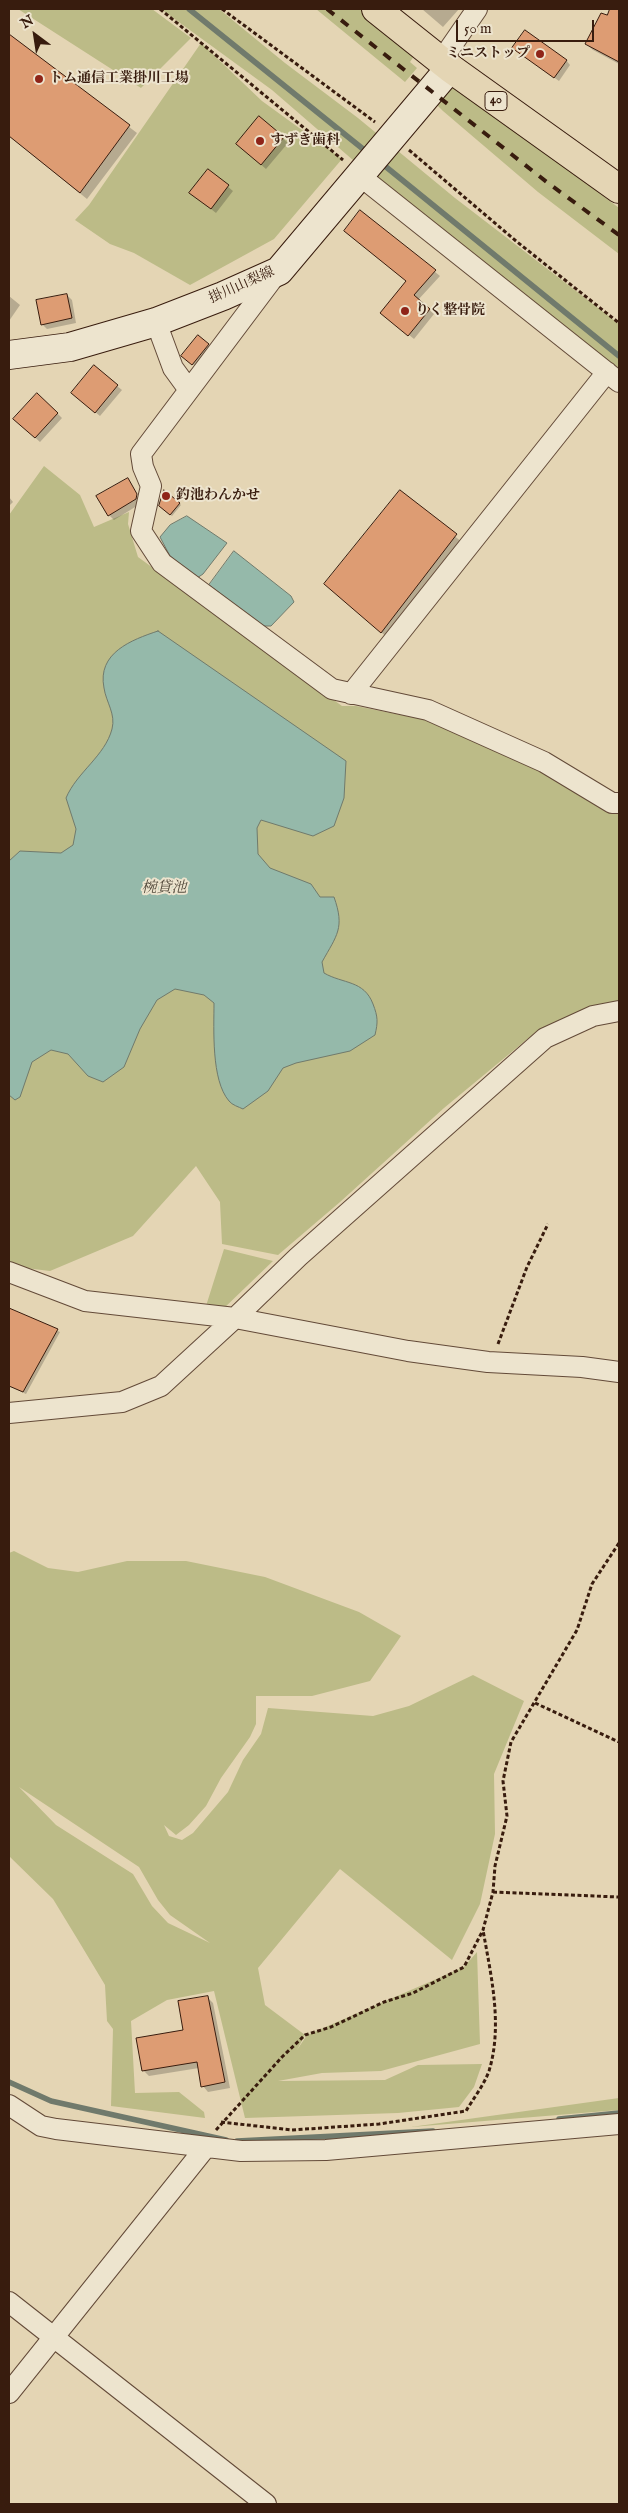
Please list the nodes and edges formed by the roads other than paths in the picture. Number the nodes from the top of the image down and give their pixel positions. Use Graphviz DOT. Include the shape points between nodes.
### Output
graph roads {
  1 [pos="376,9"];
  2 [pos="477,9"];
  3 [pos="445,64"];
  4 [pos="362,174"];
  5 [pos="619,188"];
  6 [pos="279,271"];
  7 [pos="156,322"];
  8 [pos="9,356"];
  9 [pos="613,377"];
  10 [pos="189,390"];
  11 [pos="351,694"];
  12 [pos="619,804"];
  13 [pos="619,1011"];
  14 [pos="9,1272"];
  15 [pos="235,1318"];
  16 [pos="619,1372"];
  17 [pos="9,1413"];
  18 [pos="9,2105"];
  19 [pos="619,2124"];
  20 [pos="206,2146"];
  21 [pos="9,2302"];
  22 [pos="53,2338"];
  23 [pos="9,2392"];
  24 [pos="266,2504"];
  1 -- 3 [label="main road, 40"];
  2 -- 3 [label="street"];
  3 -- 4 [label="main road, 掛川山梨線"];
  3 -- 5 [label="main road, 40"];
  4 -- 6 [label="main road, 掛川山梨線"];
  4 -- 9 [label="street"];
  6 -- 7 [label="main road, 掛川山梨線"];
  6 -- 10 [label="street"];
  7 -- 8 [label="main road, 掛川山梨線" via="70,347"];
  7 -- 10 [label="street" via="173,368"];
  9 -- 11 [label="street"];
  10 -- 11 [label="street" via="141,454 151,486 141,531 162,563 332,689"];
  11 -- 12 [label="street" via="428,710 544,762 612,803"];
  13 -- 15 [label="street" via="593,1016 545,1038 298,1257"];
  14 -- 15 [label="street" via="85,1301"];
  15 -- 16 [label="street" via="408,1351 488,1362"];
  15 -- 17 [label="street" via="161,1386 122,1402"];
  18 -- 20 [label="street" via="42,2126 56,2129"];
  19 -- 20 [label="street" via="326,2150 242,2150"];
  20 -- 22 [label="street"];
  21 -- 22 [label="street"];
  22 -- 23 [label="street"];
  22 -- 24 [label="street"];
}
